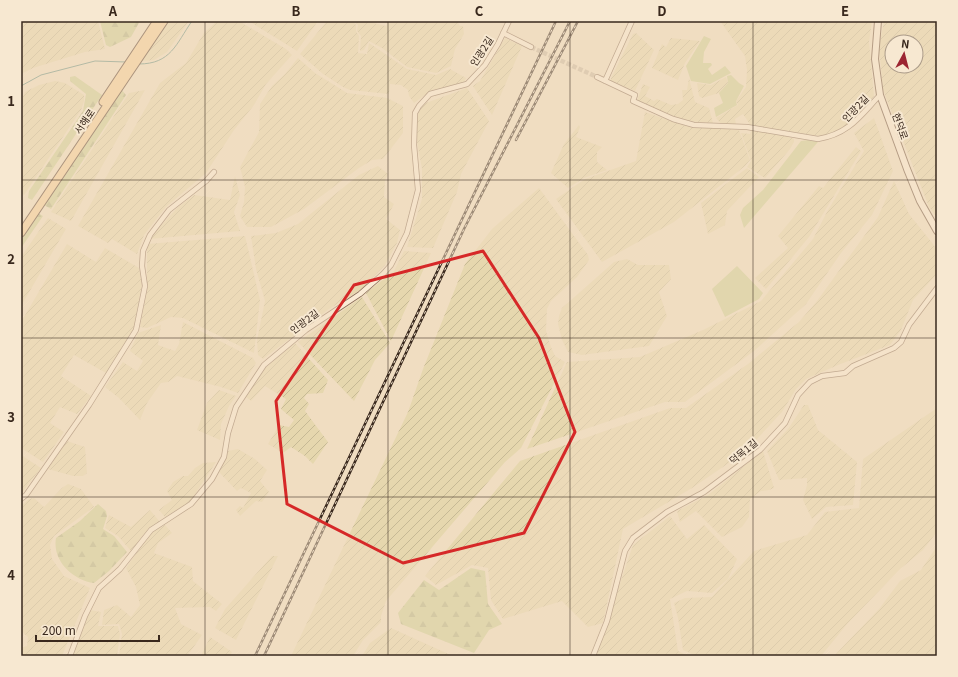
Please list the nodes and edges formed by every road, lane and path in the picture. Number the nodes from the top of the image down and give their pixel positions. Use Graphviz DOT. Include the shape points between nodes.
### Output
graph roads {
  1 [pos="158,21"];
  2 [pos="164,21"];
  3 [pos="509,21"];
  4 [pos="632,21"];
  5 [pos="878,21"];
  6 [pos="503,33"];
  7 [pos="531,47"];
  8 [pos="132,61"];
  9 [pos="597,77"];
  10 [pos="605,81"];
  11 [pos="880,95"];
  12 [pos="214,172"];
  13 [pos="21,226"];
  14 [pos="937,231"];
  15 [pos="21,233"];
  16 [pos="937,288"];
  17 [pos="21,499"];
  18 [pos="70,656"];
  19 [pos="594,656"];
  1 -- 8 [label="main road, 서해로"];
  2 -- 8 [label="main road, 서해로"];
  3 -- 6 [label="street"];
  4 -- 10 [label="street"];
  5 -- 11 [label="main road, 현덕로" via="875,59"];
  6 -- 7 [label="street, 인광2길"];
  6 -- 18 [label="street, 인광2길" via="485,65 467,84 430,94 415,113 414,145 418,190 407,232 391,265 360,294 306,330 264,365 236,407 224,457 212,479 191,504 151,530 120,570 99,588"];
  8 -- 13 [label="main road, 서해로"];
  8 -- 15 [label="main road, 서해로"];
  9 -- 10 [label="street, 인광2길"];
  10 -- 11 [label="street, 인광2길" via="635,95 633,102 640,106 685,123 747,127 818,139 847,130"];
  11 -- 14 [label="main road, 현덕로" via="917,194"];
  12 -- 17 [label="street" via="169,210 150,235 143,251 145,286 136,330 89,405"];
  16 -- 19 [label="street, 덕목1길" via="909,325 901,342 894,348 853,366 845,373 822,376 810,382 798,395 786,423 760,450 704,492 667,512 633,538 625,550 607,621"];
}
